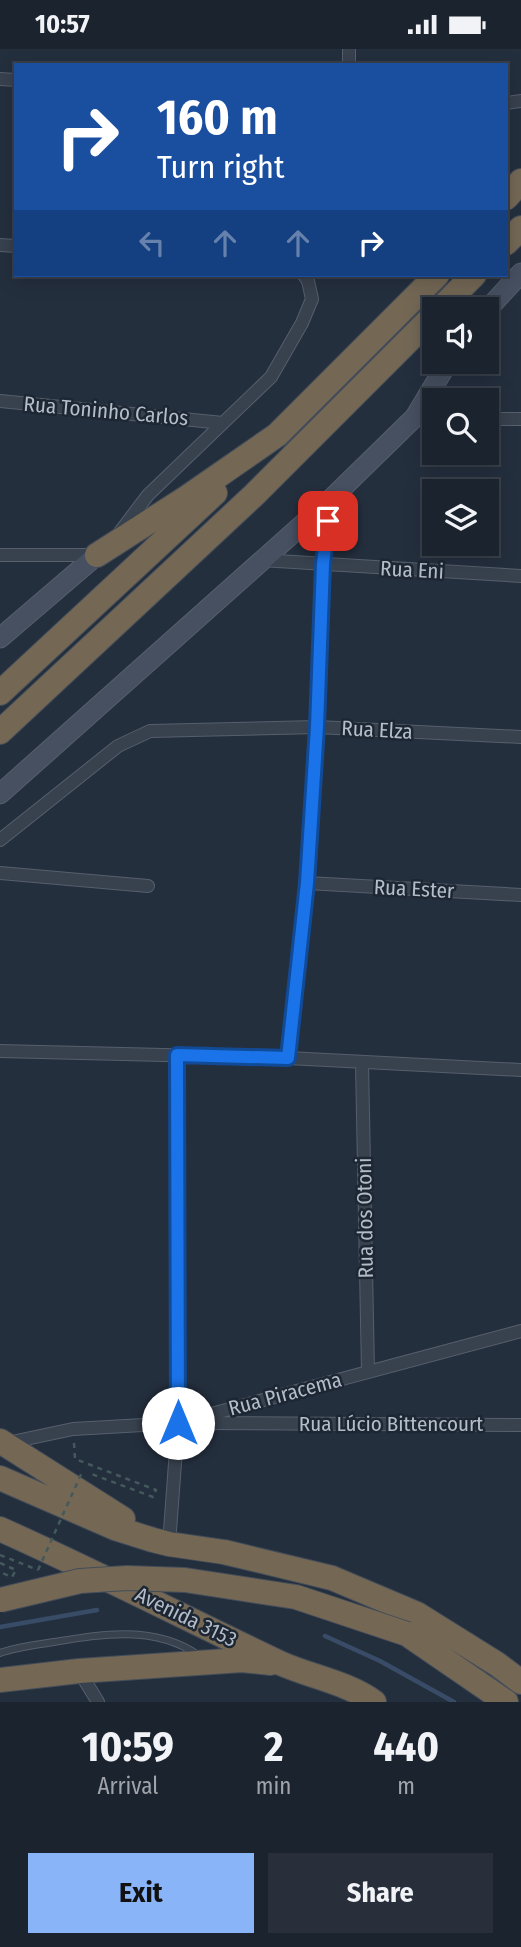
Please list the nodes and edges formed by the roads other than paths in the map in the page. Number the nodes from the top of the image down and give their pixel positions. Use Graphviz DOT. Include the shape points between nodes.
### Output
graph roads {
  1 [pos="521,181"];
  2 [pos="508,196"];
  3 [pos="521,228"];
  4 [pos="508,241"];
  5 [pos="521,273"];
  6 [pos="305,277"];
  7 [pos="435,277"];
  8 [pos="472,277"];
  9 [pos="452,297"];
  10 [pos="499,297"];
  11 [pos="422,327"];
  12 [pos="0,401"];
  13 [pos="499,419"];
  14 [pos="521,419"];
  15 [pos="422,421"];
  16 [pos="217,422"];
  17 [pos="277,435"];
  18 [pos="330,500"];
  19 [pos="103,551"];
  20 [pos="0,555"];
  21 [pos="261,560"];
  22 [pos="323,564"];
  23 [pos="521,576"];
  24 [pos="0,638"];
  25 [pos="0,693"];
  26 [pos="317,727"];
  27 [pos="0,732"];
  28 [pos="521,737"];
  29 [pos="0,794"];
  30 [pos="0,840"];
  31 [pos="0,873"];
  32 [pos="307,883"];
  33 [pos="148,886"];
  34 [pos="521,895"];
  35 [pos="0,1051"];
  36 [pos="177,1055"];
  37 [pos="288,1058"];
  38 [pos="362,1063"];
  39 [pos="521,1070"];
  40 [pos="521,1331"];
  41 [pos="368,1372"];
  42 [pos="178,1423"];
  43 [pos="521,1425"];
  44 [pos="2,1442"];
  45 [pos="0,1478"];
  46 [pos="0,1529"];
  47 [pos="161,1542"];
  48 [pos="0,1600"];
  49 [pos="0,1653"];
  50 [pos="211,1664"];
  51 [pos="284,1664"];
  52 [pos="79,1671"];
  53 [pos="0,1680"];
  54 [pos="521,1682"];
  55 [pos="98,1702"];
  56 [pos="374,1702"];
  57 [pos="506,1702"];
  1 -- 2 [label="highway"];
  3 -- 4 [label="highway"];
  5 -- 10 [label="main road"];
  6 -- 16 [label="street" via="312,299 271,377"];
  7 -- 17 [label="highway"];
  8 -- 9 [label="highway"];
  11 -- 27 [label="highway" via="254,495"];
  12 -- 16 [label="street, Rua Toninho Carlos"];
  13 -- 14 [label="street"];
  15 -- 18 [label="main road"];
  16 -- 19 [label="street"];
  17 -- 19 [label="highway"];
  17 -- 25 [label="highway"];
  18 -- 21 [label="main road"];
  18 -- 22 [label="street"];
  19 -- 20 [label="street"];
  19 -- 24 [label="main road"];
  21 -- 22 [label="street, Rua Eni"];
  21 -- 29 [label="main road"];
  22 -- 23 [label="street, Rua Eni"];
  22 -- 26 [label="street"];
  26 -- 28 [label="street, Rua Elza"];
  26 -- 30 [label="street, Rua Elza" via="150,731 118,746"];
  26 -- 32 [label="street"];
  31 -- 33 [label="street"];
  32 -- 34 [label="street, Rua Ester"];
  32 -- 37 [label="street"];
  35 -- 36 [label="street"];
  36 -- 37 [label="street"];
  36 -- 42 [label="street"];
  37 -- 38 [label="street"];
  38 -- 39 [label="street"];
  38 -- 41 [label="street, Rua dos Otoni"];
  40 -- 41 [label="street, Rua Piracema"];
  41 -- 42 [label="street, Rua Piracema"];
  42 -- 43 [label="street, Rua Lúcio Bittencourt"];
  42 -- 44 [label="street, Rua Piracema" via="73,1429"];
  42 -- 47 [label="street"];
  44 -- 47 [label="highway"];
  45 -- 47 [label="highway" via="115,1528"];
  46 -- 51 [label="highway, Avenida 3153"];
  47 -- 54 [label="highway" via="332,1578 417,1614"];
  48 -- 57 [label="highway, bridge" via="80,1581 127,1579 185,1580 296,1597 407,1634"];
  49 -- 50 [label="lane" via="99,1634 143,1634 184,1645"];
  50 -- 51 [label="highway" via="242,1660"];
  50 -- 52 [label="highway"];
  51 -- 56 [label="highway, Avenida 3153" via="360,1692"];
  52 -- 53 [label="highway"];
  52 -- 55 [label="street"];
}
